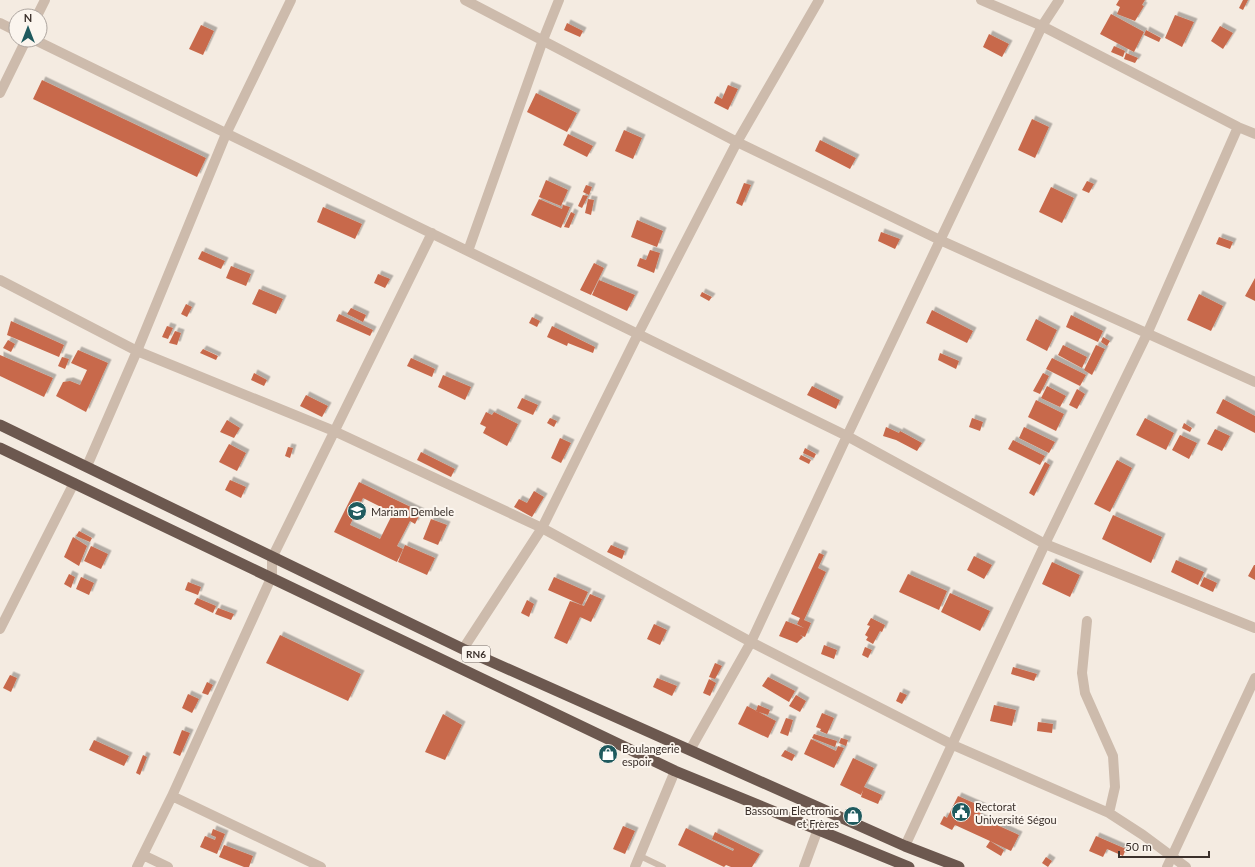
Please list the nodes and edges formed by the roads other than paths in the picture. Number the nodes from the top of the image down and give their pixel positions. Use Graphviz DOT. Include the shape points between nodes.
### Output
graph roads {
  1 [pos="291,0"];
  2 [pos="465,0"];
  3 [pos="560,0"];
  4 [pos="819,0"];
  5 [pos="981,0"];
  6 [pos="1059,0"];
  7 [pos="1042,26"];
  8 [pos="543,40"];
  9 [pos="48,46"];
  10 [pos="22,48"];
  11 [pos="0,93"];
  12 [pos="1238,127"];
  13 [pos="226,134"];
  14 [pos="1255,134"];
  15 [pos="737,142"];
  16 [pos="432,233"];
  17 [pos="940,240"];
  18 [pos="468,251"];
  19 [pos="0,280"];
  20 [pos="638,334"];
  21 [pos="1147,334"];
  22 [pos="137,351"];
  23 [pos="1255,382"];
  24 [pos="0,425"];
  25 [pos="334,431"];
  26 [pos="846,436"];
  27 [pos="0,448"];
  28 [pos="87,466"];
  29 [pos="74,483"];
  30 [pos="542,528"];
  31 [pos="1045,544"];
  32 [pos="272,558"];
  33 [pos="272,576"];
  34 [pos="1087,621"];
  35 [pos="1255,628"];
  36 [pos="0,629"];
  37 [pos="751,642"];
  38 [pos="463,649"];
  39 [pos="1255,678"];
  40 [pos="953,745"];
  41 [pos="690,750"];
  42 [pos="675,771"];
  43 [pos="172,796"];
  44 [pos="1109,814"];
  45 [pos="818,829"];
  46 [pos="905,846"];
  47 [pos="143,855"];
  48 [pos="640,856"];
  49 [pos="1171,857"];
  50 [pos="137,867"];
  51 [pos="168,867"];
  52 [pos="320,867"];
  53 [pos="635,867"];
  54 [pos="663,867"];
  55 [pos="804,867"];
  56 [pos="909,867"];
  57 [pos="959,867"];
  58 [pos="1167,867"];
  59 [pos="1186,867"];
  1 -- 13 [label="street"];
  2 -- 8 [label="street"];
  3 -- 8 [label="street"];
  4 -- 15 [label="street"];
  5 -- 7 [label="street"];
  6 -- 7 [label="street"];
  7 -- 12 [label="street"];
  7 -- 17 [label="street"];
  8 -- 15 [label="street"];
  8 -- 18 [label="street"];
  9 -- 13 [label="street"];
  10 -- 11 [label="street"];
  12 -- 14 [label="street"];
  12 -- 21 [label="street"];
  13 -- 16 [label="street"];
  13 -- 22 [label="street"];
  15 -- 17 [label="street"];
  15 -- 20 [label="street"];
  16 -- 18 [label="street"];
  16 -- 25 [label="street"];
  17 -- 21 [label="street"];
  17 -- 26 [label="street"];
  18 -- 20 [label="street"];
  19 -- 22 [label="street"];
  20 -- 26 [label="street"];
  20 -- 30 [label="street"];
  21 -- 23 [label="street"];
  21 -- 31 [label="street"];
  22 -- 25 [label="street"];
  22 -- 28 [label="street"];
  24 -- 28 [label="highway, RN6"];
  25 -- 30 [label="street"];
  25 -- 32 [label="street"];
  26 -- 31 [label="street"];
  26 -- 37 [label="street"];
  27 -- 29 [label="highway, RN6"];
  28 -- 32 [label="highway, RN6"];
  29 -- 33 [label="highway, RN6"];
  29 -- 36 [label="street"];
  30 -- 37 [label="street"];
  30 -- 38 [label="street"];
  31 -- 35 [label="street"];
  31 -- 40 [label="street"];
  32 -- 33 [label="street"];
  32 -- 38 [label="highway, RN6"];
  33 -- 42 [label="highway, RN6"];
  33 -- 43 [label="street"];
  34 -- 44 [label="street" via="1082,673 1085,693 1113,756 1115,787"];
  37 -- 40 [label="street"];
  37 -- 41 [label="street"];
  38 -- 41 [label="highway, RN6"];
  39 -- 49 [label="street"];
  40 -- 44 [label="street"];
  40 -- 46 [label="street"];
  41 -- 46 [label="highway, RN6"];
  42 -- 45 [label="highway, RN6"];
  42 -- 48 [label="street"];
  43 -- 47 [label="street"];
  43 -- 52 [label="street"];
  44 -- 49 [label="street" via="1143,835"];
  45 -- 55 [label="street"];
  45 -- 56 [label="highway, RN6"];
  46 -- 57 [label="highway, RN6"];
  47 -- 50 [label="street"];
  47 -- 51 [label="street"];
  48 -- 53 [label="street"];
  48 -- 54 [label="lane"];
  49 -- 58 [label="street"];
  49 -- 59 [label="street"];
}
